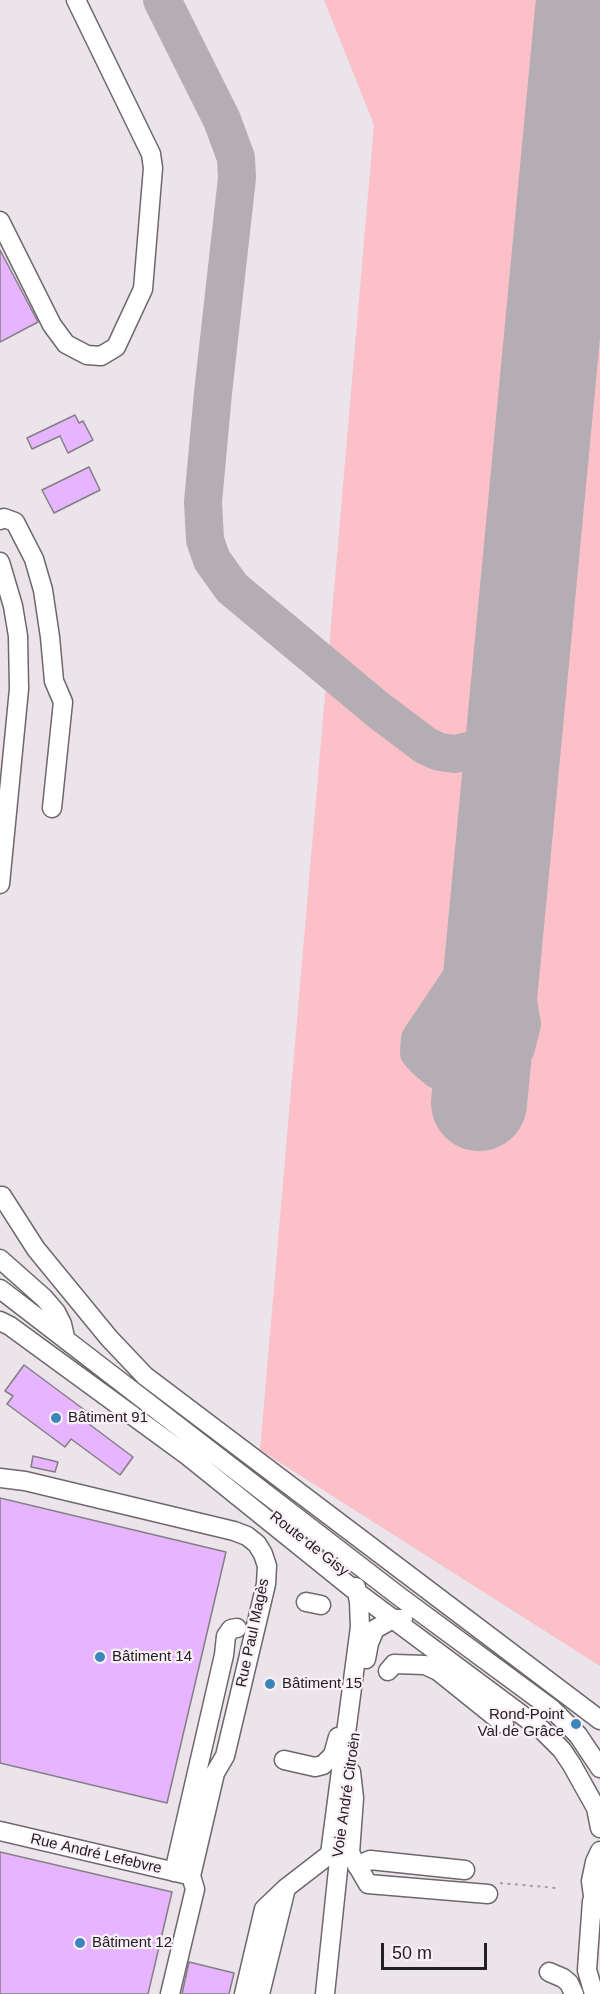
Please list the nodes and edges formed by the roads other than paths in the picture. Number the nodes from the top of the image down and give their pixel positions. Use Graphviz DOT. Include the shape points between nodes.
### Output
graph roads {
  1 [pos="76,0"];
  2 [pos="0,221"];
  3 [pos="0,520"];
  4 [pos="0,562"];
  5 [pos="52,808"];
  6 [pos="4,818"];
  7 [pos="0,884"];
  8 [pos="0,1196"];
  9 [pos="0,1258"];
  10 [pos="0,1289"];
  11 [pos="0,1309"];
  12 [pos="0,1321"];
  13 [pos="65,1337"];
  14 [pos="0,1478"];
  15 [pos="356,1586"];
  16 [pos="395,1611"];
  17 [pos="360,1627"];
  18 [pos="237,1628"];
  19 [pos="388,1671"];
  20 [pos="600,1720"];
  21 [pos="504,1724"];
  22 [pos="600,1768"];
  23 [pos="348,1770"];
  24 [pos="600,1796"];
  25 [pos="600,1828"];
  26 [pos="0,1831"];
  27 [pos="600,1851"];
  28 [pos="357,1866"];
  29 [pos="465,1870"];
  30 [pos="183,1874"];
  31 [pos="286,1888"];
  32 [pos="488,1894"];
  33 [pos="592,1901"];
  34 [pos="600,1921"];
  35 [pos="549,1972"];
  36 [pos="170,1994"];
  37 [pos="244,1994"];
  38 [pos="260,1994"];
  39 [pos="325,1994"];
  40 [pos="574,1994"];
  41 [pos="594,1994"];
  1 -- 2 [label="street" via="151,154 153,168 143,289 116,347 101,356 87,355 66,344 52,325"];
  3 -- 5 [label="street" via="15,522 34,559 43,590 54,681 63,702"];
  4 -- 6 [label="street" via="18,636 19,690"];
  6 -- 7 [label="street"];
  8 -- 20 [label="street" via="43,1258 145,1376"];
  9 -- 13 [label="street" via="56,1312"];
  10 -- 13 [label="street, Route de Gisy"];
  11 -- 15 [label="street, Route de Gisy" via="110,1387"];
  12 -- 15 [label="street" via="188,1456"];
  13 -- 16 [label="street, Route de Gisy"];
  14 -- 30 [label="street, Rue Paul Magès" via="234,1531 247,1536 263,1554 266,1584 225,1756 215,1773"];
  15 -- 16 [label="street, Route de Gisy"];
  15 -- 17 [label="street"];
  16 -- 17 [label="street"];
  16 -- 22 [label="street, Route de Gisy" via="552,1709 578,1735"];
  16 -- 23 [label="street, Voie André Citroën" via="375,1629 369,1643"];
  16 -- 24 [label="street, Route de Gisy" via="553,1729 575,1755"];
  16 -- 25 [label="street" via="562,1750 596,1808"];
  17 -- 23 [label="street"];
  17 -- 23 [label="street" via="349,1656 333,1755 315,1767 279,1763 322,1778"];
  18 -- 30 [label="street" via="226,1636"];
  19 -- 21 [label="street" via="394,1664 425,1665"];
  23 -- 28 [label="street" via="354,1798 350,1853"];
  23 -- 31 [label="street" via="330,1854"];
  23 -- 39 [label="street, Voie André Citroën"];
  26 -- 30 [label="street, Rue André Lefebvre"];
  27 -- 33 [label="street" via="591,1881"];
  28 -- 29 [label="street" via="370,1860"];
  28 -- 32 [label="street" via="368,1884"];
  30 -- 36 [label="street" via="195,1889"];
  31 -- 37 [label="street" via="264,1909"];
  31 -- 38 [label="street"];
  33 -- 34 [label="street"];
  33 -- 41 [label="street" via="587,1970"];
  35 -- 40 [label="street" via="569,1983"];
}
